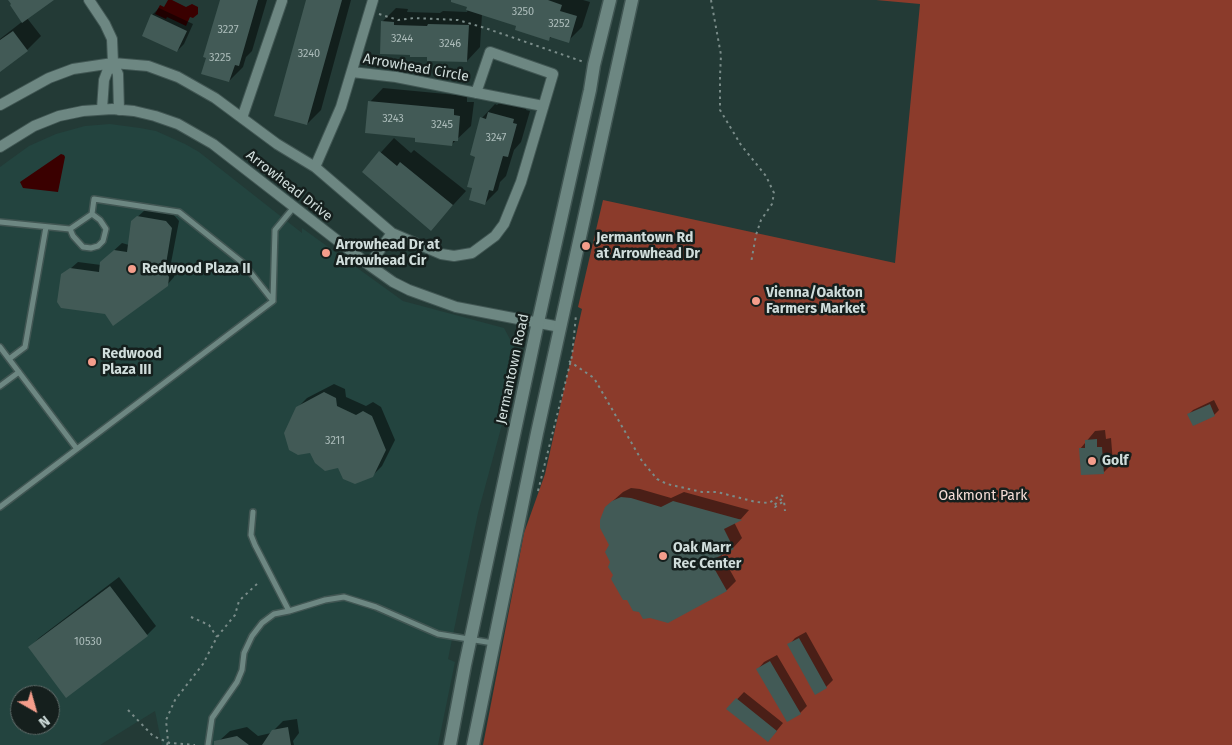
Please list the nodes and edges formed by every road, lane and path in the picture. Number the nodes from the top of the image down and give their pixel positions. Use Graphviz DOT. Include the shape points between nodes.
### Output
graph roads {
  1 [pos="89,0"];
  2 [pos="373,0"];
  3 [pos="610,0"];
  4 [pos="632,0"];
  5 [pos="711,0"];
  6 [pos="282,1"];
  7 [pos="370,11"];
  8 [pos="586,62"];
  9 [pos="113,64"];
  10 [pos="352,72"];
  11 [pos="476,93"];
  12 [pos="0,105"];
  13 [pos="543,106"];
  14 [pos="102,109"];
  15 [pos="119,110"];
  16 [pos="242,118"];
  17 [pos="0,147"];
  18 [pos="315,167"];
  19 [pos="294,207"];
  20 [pos="92,214"];
  21 [pos="0,222"];
  22 [pos="46,227"];
  23 [pos="70,229"];
  24 [pos="392,233"];
  25 [pos="751,263"];
  26 [pos="369,265"];
  27 [pos="273,301"];
  28 [pos="576,308"];
  29 [pos="538,322"];
  30 [pos="560,327"];
  31 [pos="0,347"];
  32 [pos="572,356"];
  33 [pos="9,359"];
  34 [pos="569,361"];
  35 [pos="19,372"];
  36 [pos="0,386"];
  37 [pos="77,449"];
  38 [pos="0,507"];
  39 [pos="785,511"];
  40 [pos="253,512"];
  41 [pos="259,582"];
  42 [pos="289,611"];
  43 [pos="190,617"];
  44 [pos="216,637"];
  45 [pos="470,639"];
  46 [pos="492,643"];
  47 [pos="128,710"];
  48 [pos="167,744"];
  49 [pos="195,745"];
  50 [pos="208,745"];
  51 [pos="450,745"];
  52 [pos="473,745"];
  1 -- 9 [label="street" via="112,39"];
  2 -- 7 [label="street, Arrowhead Circle"];
  3 -- 29 [label="main road, Jermantown Road"];
  4 -- 30 [label="main road"];
  5 -- 25 [label="path" via="721,55 720,110 766,176 774,193 756,235"];
  6 -- 16 [label="street"];
  7 -- 8 [label="path" via="398,20 458,20"];
  7 -- 10 [label="street, Arrowhead Circle"];
  9 -- 12 [label="street, Arrowhead Circle" via="73,69 49,78"];
  9 -- 14 [label="street" via="104,80"];
  9 -- 15 [label="street" via="118,74"];
  9 -- 16 [label="street, Arrowhead Circle" via="148,66 178,77"];
  10 -- 11 [label="street, Arrowhead Circle"];
  10 -- 18 [label="street, Arrowhead Circle"];
  11 -- 13 [label="street, Arrowhead Circle"];
  11 -- 13 [label="street, Arrowhead Circle" via="490,52 553,74"];
  13 -- 24 [label="street, Arrowhead Circle" via="521,182 504,224 495,236 472,253 454,256 441,254"];
  14 -- 15 [label="street, Arrowhead Drive"];
  14 -- 17 [label="street, Arrowhead Drive" via="47,120"];
  15 -- 19 [label="street, Arrowhead Drive" via="155,116 198,134"];
  16 -- 18 [label="street, Arrowhead Circle"];
  18 -- 24 [label="street, Arrowhead Circle"];
  19 -- 26 [label="street, Arrowhead Drive"];
  19 -- 27 [label="lane" via="275,230"];
  20 -- 23 [label="lane"];
  20 -- 23 [label="lane" via="106,229 98,246 83,247"];
  20 -- 27 [label="lane" via="94,199 179,212 243,263"];
  21 -- 22 [label="lane"];
  22 -- 23 [label="lane"];
  22 -- 33 [label="lane" via="25,347"];
  24 -- 26 [label="street"];
  26 -- 29 [label="street, Arrowhead Drive" via="393,282 429,299"];
  27 -- 37 [label="lane"];
  28 -- 32 [label="path"];
  29 -- 30 [label="street, Arrowhead Drive"];
  29 -- 45 [label="main road, Jermantown Road"];
  30 -- 46 [label="main road"];
  31 -- 33 [label="lane"];
  33 -- 35 [label="lane"];
  34 -- 39 [label="path" via="594,378 642,461 657,479 756,502 769,503 781,496 784,497 773,506 784,501"];
  35 -- 36 [label="lane"];
  35 -- 37 [label="lane"];
  37 -- 38 [label="lane"];
  40 -- 42 [label="lane" via="251,535"];
  41 -- 44 [label="path" via="239,601 235,615"];
  42 -- 45 [label="lane" via="344,597 438,634"];
  42 -- 50 [label="lane" via="274,614 252,636 237,682 212,718"];
  43 -- 44 [label="path" via="209,625"];
  44 -- 48 [label="path" via="203,664 176,700 166,720"];
  45 -- 46 [label="lane"];
  45 -- 51 [label="main road, Jermantown Road"];
  46 -- 52 [label="main road"];
  47 -- 48 [label="path" via="153,736"];
  48 -- 49 [label="path"];
}
